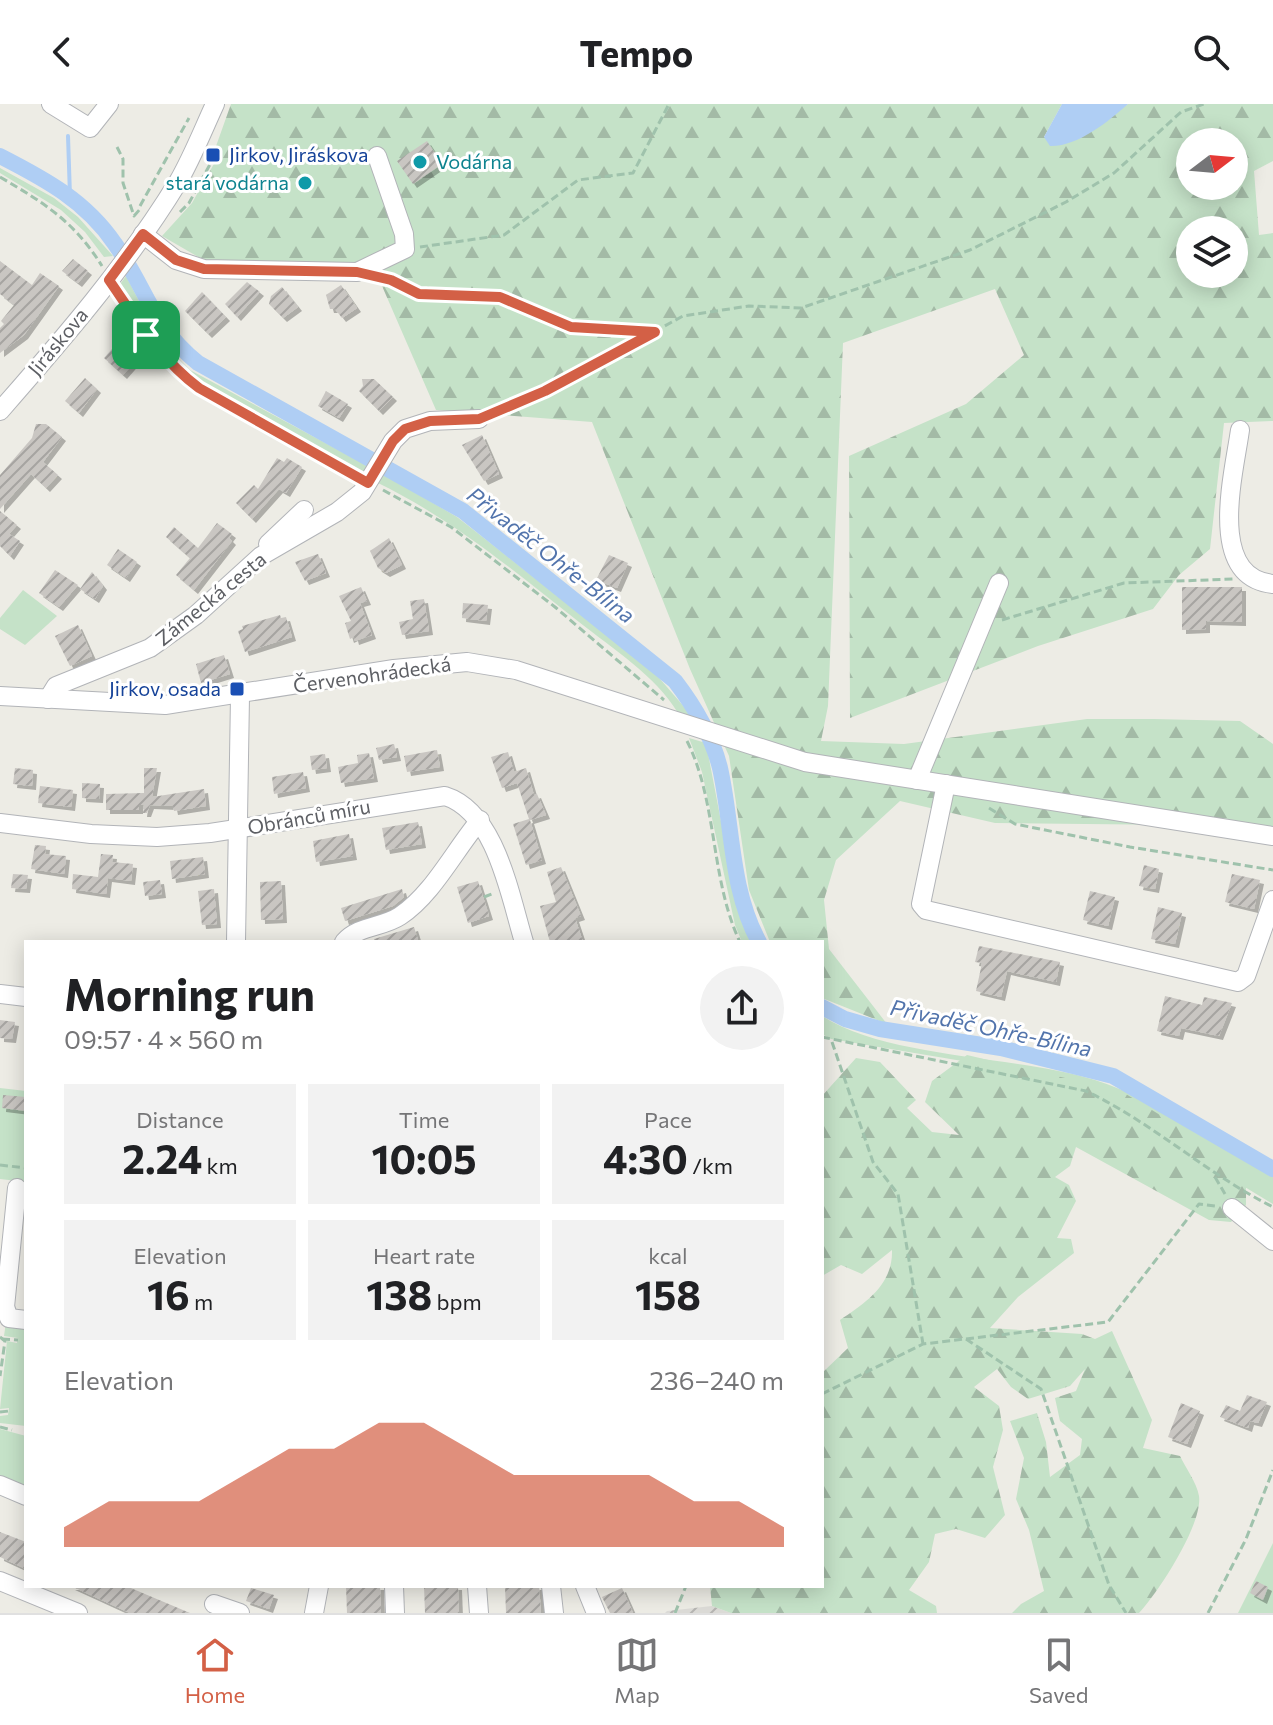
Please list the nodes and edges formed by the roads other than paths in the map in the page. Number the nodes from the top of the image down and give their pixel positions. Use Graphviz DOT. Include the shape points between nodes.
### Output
graph roads {
  1 [pos="51,104"];
  2 [pos="109,104"];
  3 [pos="215,104"];
  4 [pos="377,156"];
  5 [pos="141,236"];
  6 [pos="0,411"];
  7 [pos="479,419"];
  8 [pos="1240,430"];
  9 [pos="304,510"];
  10 [pos="261,556"];
  11 [pos="999,583"];
  12 [pos="1273,584"];
  13 [pos="0,696"];
  14 [pos="240,696"];
  15 [pos="48,699"];
  16 [pos="917,780"];
  17 [pos="946,784"];
  18 [pos="480,820"];
  19 [pos="0,823"];
  20 [pos="238,829"];
  21 [pos="1273,836"];
  22 [pos="1273,900"];
  23 [pos="236,940"];
  24 [pos="346,940"];
  25 [pos="523,940"];
  26 [pos="0,994"];
  27 [pos="24,997"];
  28 [pos="14,1188"];
  29 [pos="1232,1208"];
  30 [pos="1273,1241"];
  31 [pos="2,1300"];
  32 [pos="24,1320"];
  33 [pos="0,1485"];
  34 [pos="24,1495"];
  35 [pos="0,1581"];
  36 [pos="319,1588"];
  37 [pos="394,1588"];
  38 [pos="477,1588"];
  39 [pos="551,1588"];
  40 [pos="586,1588"];
  41 [pos="213,1601"];
  42 [pos="78,1613"];
  43 [pos="240,1613"];
  44 [pos="314,1613"];
  45 [pos="395,1613"];
  46 [pos="479,1613"];
  47 [pos="554,1613"];
  48 [pos="596,1613"];
  1 -- 2 [label="street" via="90,128"];
  3 -- 5 [label="street, Jiráskova" via="180,179"];
  4 -- 5 [label="street" via="405,249 357,272 204,269 176,260"];
  5 -- 6 [label="street, Jiráskova"];
  7 -- 10 [label="street, Zámecká cesta" via="417,423 405,429 369,482 337,512"];
  8 -- 12 [label="street" via="1229,519 1232,551 1253,578"];
  9 -- 10 [label="street"];
  10 -- 15 [label="street, Zámecká cesta" via="150,648 56,686"];
  11 -- 16 [label="street"];
  13 -- 15 [label="street, Červenohrádecká"];
  14 -- 15 [label="street, Červenohrádecká" via="165,705"];
  14 -- 16 [label="street, Červenohrádecká" via="467,662 516,670 805,762"];
  14 -- 20 [label="street"];
  16 -- 17 [label="street, Červenohrádecká"];
  17 -- 21 [label="street, Červenohrádecká"];
  17 -- 22 [label="street" via="921,904 926,910 1238,982 1246,976"];
  18 -- 20 [label="street, Obránců míru" via="457,800 434,796"];
  18 -- 24 [label="street" via="416,903 397,918 356,931"];
  18 -- 25 [label="street"];
  19 -- 20 [label="street, Obránců míru" via="157,837"];
  20 -- 23 [label="street"];
  26 -- 27 [label="street"];
  28 -- 31 [label="street"];
  29 -- 30 [label="street"];
  31 -- 32 [label="street" via="9,1318"];
  33 -- 34 [label="street"];
  35 -- 42 [label="street"];
  36 -- 44 [label="street"];
  37 -- 45 [label="street"];
  38 -- 46 [label="street"];
  39 -- 47 [label="street"];
  40 -- 48 [label="street"];
  41 -- 43 [label="street"];
}
